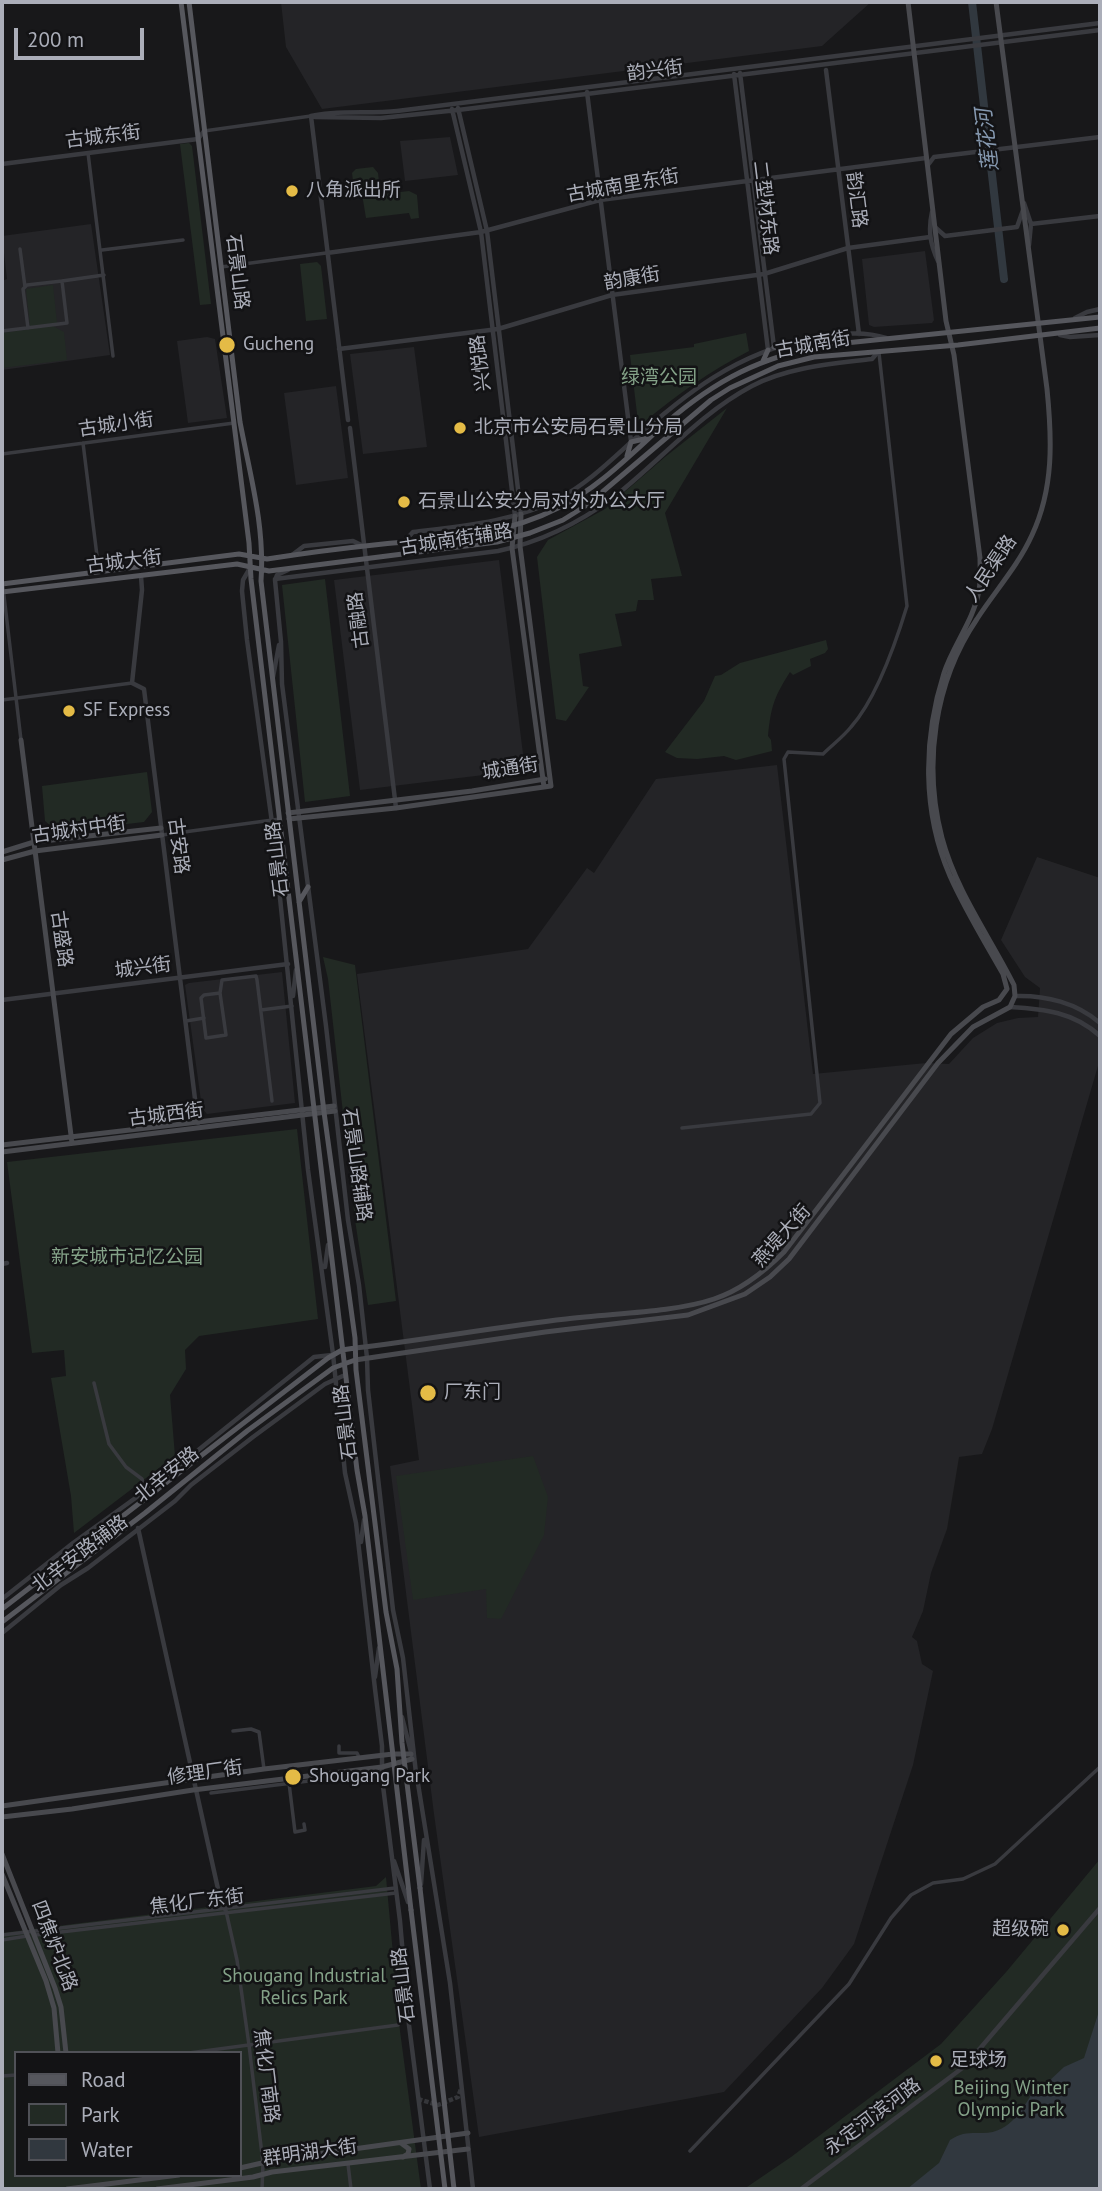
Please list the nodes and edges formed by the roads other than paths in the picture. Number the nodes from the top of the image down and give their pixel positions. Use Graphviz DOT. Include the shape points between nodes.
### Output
graph roads {
  1 [pos="181,2"];
  2 [pos="188,2"];
  3 [pos="908,2"];
  4 [pos="996,2"];
  5 [pos="1100,23"];
  6 [pos="1100,30"];
  7 [pos="1001,39"];
  8 [pos="912,50"];
  9 [pos="835,62"];
  10 [pos="817,65"];
  11 [pos="827,70"];
  12 [pos="737,72"];
  13 [pos="586,91"];
  14 [pos="455,107"];
  15 [pos="311,116"];
  16 [pos="204,131"];
  17 [pos="1100,137"];
  18 [pos="198,139"];
  19 [pos="1015,148"];
  20 [pos="89,153"];
  21 [pos="926,158"];
  22 [pos="2,164"];
  23 [pos="927,166"];
  24 [pos="838,170"];
  25 [pos="750,181"];
  26 [pos="1021,196"];
  27 [pos="600,200"];
  28 [pos="933,207"];
  29 [pos="1023,211"];
  30 [pos="1100,216"];
  31 [pos="1031,224"];
  32 [pos="935,228"];
  33 [pos="484,232"];
  34 [pos="930,237"];
  35 [pos="183,240"];
  36 [pos="848,248"];
  37 [pos="20,249"];
  38 [pos="101,250"];
  39 [pos="327,253"];
  40 [pos="1028,253"];
  41 [pos="940,265"];
  42 [pos="221,267"];
  43 [pos="762,274"];
  44 [pos="104,275"];
  45 [pos="62,281"];
  46 [pos="25,287"];
  47 [pos="612,295"];
  48 [pos="1100,309"];
  49 [pos="1100,317"];
  50 [pos="1072,320"];
  51 [pos="1037,323"];
  52 [pos="28,328"];
  53 [pos="1100,328"];
  54 [pos="496,329"];
  55 [pos="2,331"];
  56 [pos="949,332"];
  57 [pos="859,334"];
  58 [pos="1056,334"];
  59 [pos="1040,335"];
  60 [pos="1100,335"];
  61 [pos="890,339"];
  62 [pos="951,345"];
  63 [pos="771,348"];
  64 [pos="339,349"];
  65 [pos="793,351"];
  66 [pos="878,352"];
  67 [pos="113,356"];
  68 [pos="763,361"];
  69 [pos="348,420"];
  70 [pos="234,423"];
  71 [pos="350,428"];
  72 [pos="651,437"];
  73 [pos="631,442"];
  74 [pos="83,443"];
  75 [pos="2,454"];
  76 [pos="626,458"];
  77 [pos="518,515"];
  78 [pos="517,526"];
  79 [pos="520,537"];
  80 [pos="513,539"];
  81 [pos="404,542"];
  82 [pos="364,546"];
  83 [pos="520,546"];
  84 [pos="512,548"];
  85 [pos="250,555"];
  86 [pos="262,558"];
  87 [pos="366,559"];
  88 [pos="250,567"];
  89 [pos="291,568"];
  90 [pos="367,568"];
  91 [pos="261,569"];
  92 [pos="99,572"];
  93 [pos="141,576"];
  94 [pos="275,580"];
  95 [pos="2,582"];
  96 [pos="3,592"];
  97 [pos="280,629"];
  98 [pos="273,678"];
  99 [pos="132,683"];
  100 [pos="17,698"];
  101 [pos="2,700"];
  102 [pos="21,740"];
  103 [pos="546,778"];
  104 [pos="395,800"];
  105 [pos="396,808"];
  106 [pos="298,815"];
  107 [pos="288,816"];
  108 [pos="280,819"];
  109 [pos="271,820"];
  110 [pos="162,832"];
  111 [pos="34,842"];
  112 [pos="35,851"];
  113 [pos="2,852"];
  114 [pos="2,860"];
  115 [pos="308,887"];
  116 [pos="299,902"];
  117 [pos="297,955"];
  118 [pos="288,964"];
  119 [pos="180,977"];
  120 [pos="53,993"];
  121 [pos="220,993"];
  122 [pos="1004,996"];
  123 [pos="1015,996"];
  124 [pos="2,1000"];
  125 [pos="292,1006"];
  126 [pos="1010,1007"];
  127 [pos="261,1010"];
  128 [pos="204,1018"];
  129 [pos="186,1021"];
  130 [pos="1100,1023"];
  131 [pos="1100,1036"];
  132 [pos="272,1101"];
  133 [pos="334,1108"];
  134 [pos="324,1110"];
  135 [pos="313,1111"];
  136 [pos="303,1112"];
  137 [pos="198,1124"];
  138 [pos="682,1128"];
  139 [pos="72,1140"];
  140 [pos="2,1145"];
  141 [pos="2,1152"];
  142 [pos="329,1239"];
  143 [pos="323,1275"];
  144 [pos="366,1347"];
  145 [pos="355,1348"];
  146 [pos="342,1350"];
  147 [pos="333,1354"];
  148 [pos="367,1358"];
  149 [pos="355,1360"];
  150 [pos="343,1362"];
  151 [pos="333,1368"];
  152 [pos="345,1375"];
  153 [pos="335,1379"];
  154 [pos="94,1383"];
  155 [pos="239,1448"];
  156 [pos="215,1456"];
  157 [pos="182,1472"];
  158 [pos="166,1476"];
  159 [pos="145,1490"];
  160 [pos="365,1516"];
  161 [pos="138,1528"];
  162 [pos="359,1547"];
  163 [pos="24,1582"];
  164 [pos="61,1585"];
  165 [pos="28,1589"];
  166 [pos="2,1599"];
  167 [pos="30,1599"];
  168 [pos="2,1608"];
  169 [pos="2,1622"];
  170 [pos="2,1633"];
  171 [pos="380,1645"];
  172 [pos="375,1689"];
  173 [pos="401,1712"];
  174 [pos="233,1731"];
  175 [pos="338,1746"];
  176 [pos="393,1754"];
  177 [pos="382,1755"];
  178 [pos="412,1756"];
  179 [pos="404,1758"];
  180 [pos="359,1759"];
  181 [pos="395,1764"];
  182 [pos="1100,1767"];
  183 [pos="264,1769"];
  184 [pos="382,1769"];
  185 [pos="416,1773"];
  186 [pos="193,1779"];
  187 [pos="289,1783"];
  188 [pos="195,1789"];
  189 [pos="211,1793"];
  190 [pos="2,1806"];
  191 [pos="2,1817"];
  192 [pos="304,1824"];
  193 [pos="387,1829"];
  194 [pos="425,1833"];
  195 [pos="2,1854"];
  196 [pos="2,1874"];
  197 [pos="420,1888"];
  198 [pos="396,1890"];
  199 [pos="1100,1908"];
  200 [pos="411,1910"];
  201 [pos="226,1911"];
  202 [pos="30,1934"];
  203 [pos="2,1938"];
  204 [pos="398,2025"];
  205 [pos="249,2045"];
  206 [pos="58,2051"];
  207 [pos="66,2051"];
  208 [pos="204,2051"];
  209 [pos="468,2133"];
  210 [pos="423,2139"];
  211 [pos="401,2143"];
  212 [pos="468,2149"];
  213 [pos="690,2151"];
  214 [pos="426,2154"];
  215 [pos="403,2157"];
  216 [pos="263,2163"];
  217 [pos="348,2163"];
  218 [pos="242,2168"];
  219 [pos="262,2175"];
  220 [pos="163,2177"];
  221 [pos="67,2189"];
  222 [pos="157,2189"];
  223 [pos="262,2189"];
  224 [pos="351,2189"];
  225 [pos="430,2189"];
  226 [pos="445,2189"];
  227 [pos="454,2189"];
  228 [pos="473,2189"];
  229 [pos="801,2189"];
  1 -- 18 [label="main road, 石景山路"];
  2 -- 16 [label="main road, 石景山路"];
  3 -- 8 [label="main road, 人民渠路"];
  4 -- 7 [label="main road, 人民渠路"];
  5 -- 7 [label="street"];
  6 -- 7 [label="street"];
  7 -- 8 [label="street, 韵兴街"];
  7 -- 19 [label="main road, 人民渠路"];
  8 -- 9 [label="street, 韵兴街"];
  8 -- 12 [label="street, 韵兴街"];
  8 -- 21 [label="main road, 人民渠路"];
  9 -- 10 [label="street, 韵兴街"];
  9 -- 11 [label="street"];
  10 -- 11 [label="street"];
  10 -- 12 [label="street, 韵兴街"];
  11 -- 24 [label="street, 韵汇路"];
  12 -- 13 [label="street, 韵兴街"];
  12 -- 25 [label="street, 二型材东路"];
  13 -- 14 [label="street, 韵兴街"];
  13 -- 27 [label="street"];
  14 -- 15 [label="street, 韵兴街" via="368,119"];
  14 -- 33 [label="street, 兴悦路"];
  15 -- 16 [label="street, 韵兴街"];
  15 -- 39 [label="street"];
  16 -- 18 [label="street"];
  16 -- 42 [label="main road, 石景山路"];
  17 -- 19 [label="street"];
  18 -- 20 [label="street, 古城东街"];
  18 -- 70 [label="main road, 石景山路"];
  19 -- 23 [label="street" via="934,157"];
  19 -- 26 [label="main road, 人民渠路"];
  20 -- 22 [label="street, 古城东街"];
  20 -- 38 [label="street"];
  21 -- 23 [label="main road, 人民渠路"];
  21 -- 24 [label="street, 古城南里东街"];
  23 -- 28 [label="main road, 人民渠路"];
  24 -- 25 [label="street, 古城南里东街"];
  24 -- 36 [label="street, 韵汇路"];
  25 -- 27 [label="street, 古城南里东街"];
  25 -- 43 [label="street, 二型材东路"];
  26 -- 29 [label="main road, 人民渠路"];
  26 -- 31 [label="street"];
  27 -- 33 [label="street, 古城南里东街"];
  27 -- 47 [label="street"];
  28 -- 32 [label="main road, 人民渠路"];
  28 -- 34 [label="street"];
  29 -- 32 [label="street" via="1017,227 945,236"];
  29 -- 40 [label="main road, 人民渠路"];
  30 -- 31 [label="street"];
  31 -- 40 [label="street"];
  32 -- 41 [label="main road, 人民渠路"];
  33 -- 39 [label="street, 古城南里东街"];
  33 -- 54 [label="street, 兴悦路"];
  34 -- 36 [label="street, 韵康街"];
  34 -- 41 [label="street"];
  35 -- 38 [label="street"];
  36 -- 43 [label="street, 韵康街"];
  36 -- 57 [label="street, 韵汇路"];
  37 -- 46 [label="street"];
  38 -- 44 [label="street"];
  39 -- 42 [label="street"];
  39 -- 64 [label="street"];
  40 -- 51 [label="main road, 人民渠路"];
  41 -- 56 [label="main road, 人民渠路"];
  42 -- 86 [label="main road, 石景山路"];
  43 -- 47 [label="street, 韵康街"];
  43 -- 63 [label="street, 二型材东路"];
  44 -- 45 [label="street"];
  44 -- 67 [label="street"];
  45 -- 46 [label="street"];
  45 -- 52 [label="street" via="67,323"];
  46 -- 52 [label="street"];
  47 -- 54 [label="street, 韵康街"];
  47 -- 73 [label="street"];
  48 -- 50 [label="street"];
  49 -- 50 [label="main road, 古城南街"];
  50 -- 51 [label="main road, 古城南街"];
  51 -- 56 [label="main road, 古城南街"];
  51 -- 59 [label="main road, 人民渠路"];
  52 -- 55 [label="street"];
  53 -- 58 [label="main road, 古城南街"];
  54 -- 64 [label="street, 韵康街"];
  54 -- 77 [label="street, 兴悦路"];
  56 -- 61 [label="main road, 古城南街"];
  56 -- 62 [label="main road, 人民渠路"];
  57 -- 61 [label="street, 古城南街辅路"];
  57 -- 63 [label="street, 古城南街辅路"];
  58 -- 59 [label="main road, 古城南街"];
  58 -- 60 [label="street"];
  59 -- 62 [label="main road, 古城南街"];
  59 -- 123 [label="main road, 人民渠路" via="1051,432 1045,499 1022,555 956,656 944,687 933,757 937,812 950,863 1014,985"];
  61 -- 65 [label="main road, 古城南街"];
  62 -- 66 [label="main road, 古城南街"];
  62 -- 122 [label="main road, 人民渠路" via="980,576 976,600 936,700 929,747 930,803 949,874 1003,975"];
  63 -- 65 [label="main road"];
  63 -- 68 [label="main road"];
  63 -- 73 [label="street, 古城南街辅路" via="705,382"];
  64 -- 69 [label="street"];
  65 -- 68 [label="main road, 古城南街"];
  66 -- 79 [label="main road, 古城南街" via="797,361 730,388 688,417 587,505"];
  66 -- 83 [label="street, 古城南街辅路" via="872,359 800,370 754,385 701,420 597,509 576,523"];
  66 -- 138 [label="street" via="907,606 869,701 852,726 823,754 788,752 784,759 820,1103 811,1114"];
  68 -- 72 [label="main road, 古城南街" via="713,388"];
  70 -- 74 [label="street, 古城小街"];
  70 -- 85 [label="main road, 石景山路"];
  71 -- 82 [label="street, 古融路"];
  72 -- 73 [label="main road"];
  72 -- 76 [label="main road, 古城南街"];
  73 -- 76 [label="main road"];
  73 -- 77 [label="street, 古城南街辅路" via="576,488"];
  74 -- 75 [label="street, 古城小街"];
  74 -- 92 [label="street"];
  76 -- 78 [label="main road, 古城南街" via="572,501"];
  77 -- 78 [label="main road, 兴悦路"];
  77 -- 81 [label="street, 古城南街辅路" via="413,532"];
  78 -- 79 [label="main road, 兴悦路"];
  78 -- 80 [label="main road, 兴悦路"];
  78 -- 81 [label="main road, 古城南街"];
  79 -- 80 [label="main road, 古城南街"];
  79 -- 83 [label="main road, 兴悦路"];
  80 -- 84 [label="main road, 兴悦路"];
  80 -- 87 [label="main road, 古城南街"];
  81 -- 82 [label="main road, 古城南街"];
  82 -- 86 [label="main road, 古城南街"];
  82 -- 87 [label="street, 古融路"];
  83 -- 84 [label="street, 古城南街辅路"];
  83 -- 103 [label="main road, 兴悦路"];
  84 -- 90 [label="street, 古城南街辅路"];
  84 -- 103 [label="main road, 兴悦路"];
  85 -- 86 [label="main road, 古城大街"];
  85 -- 88 [label="main road, 石景山路"];
  85 -- 92 [label="main road, 古城大街"];
  86 -- 91 [label="main road, 石景山路"];
  87 -- 89 [label="main road, 古城南街"];
  87 -- 90 [label="street, 古融路"];
  88 -- 91 [label="main road, 古城南街"];
  88 -- 93 [label="main road, 古城大街" via="237,564"];
  88 -- 108 [label="main road, 石景山路"];
  88 -- 109 [label="street" via="242,591"];
  89 -- 91 [label="main road, 古城南街"];
  89 -- 94 [label="street"];
  90 -- 94 [label="street, 古城南街辅路"];
  90 -- 104 [label="street, 古融路"];
  91 -- 98 [label="main road, 石景山路"];
  92 -- 95 [label="main road, 古城大街"];
  93 -- 96 [label="main road, 古城大街"];
  93 -- 99 [label="street"];
  94 -- 97 [label="street, 石景山路辅路"];
  95 -- 96 [label="street"];
  96 -- 100 [label="street"];
  97 -- 98 [label="street"];
  97 -- 106 [label="street, 石景山路辅路"];
  98 -- 107 [label="main road, 石景山路"];
  99 -- 100 [label="street"];
  99 -- 110 [label="street, 古安路" via="144,689"];
  100 -- 101 [label="street"];
  100 -- 102 [label="street"];
  102 -- 111 [label="main road, 古盛路"];
  103 -- 104 [label="main road, 城通街"];
  103 -- 105 [label="main road, 城通街" via="551,786"];
  104 -- 105 [label="street, 古融路"];
  104 -- 106 [label="main road, 城通街"];
  105 -- 106 [label="main road, 城通街"];
  106 -- 107 [label="main road, 城通街"];
  106 -- 115 [label="street, 石景山路辅路"];
  107 -- 116 [label="main road, 石景山路"];
  108 -- 109 [label="street"];
  108 -- 117 [label="main road, 石景山路"];
  109 -- 110 [label="street"];
  109 -- 118 [label="street"];
  110 -- 111 [label="main road, 古城村中街"];
  110 -- 112 [label="main road, 古城村中街"];
  110 -- 119 [label="street, 古安路"];
  111 -- 112 [label="main road, 古盛路"];
  111 -- 113 [label="main road, 古城村中街"];
  112 -- 114 [label="main road, 古城村中街"];
  112 -- 120 [label="main road, 古盛路"];
  115 -- 116 [label="main road"];
  115 -- 133 [label="street, 石景山路辅路"];
  116 -- 134 [label="main road, 石景山路"];
  117 -- 125 [label="street"];
  117 -- 135 [label="main road, 石景山路"];
  118 -- 119 [label="street, 城兴街"];
  118 -- 125 [label="street"];
  119 -- 120 [label="street, 城兴街"];
  119 -- 129 [label="street, 古安路"];
  120 -- 124 [label="street, 城兴街"];
  120 -- 139 [label="main road, 古盛路"];
  121 -- 127 [label="street" via="222,980 256,976"];
  121 -- 128 [label="street" via="201,998"];
  121 -- 128 [label="street" via="226,1035 206,1038"];
  122 -- 144 [label="main road, 燕堤大街" via="951,1034 784,1252 737,1289 679,1307"];
  123 -- 126 [label="main road"];
  123 -- 130 [label="street" via="1048,998 1077,1008"];
  125 -- 127 [label="street"];
  125 -- 136 [label="street"];
  126 -- 131 [label="street" via="1044,1009 1074,1018"];
  126 -- 148 [label="main road, 燕堤大街" via="972,1027 955,1043 789,1259 745,1293 688,1315"];
  127 -- 132 [label="street"];
  128 -- 129 [label="street"];
  129 -- 137 [label="street, 古安路"];
  133 -- 134 [label="main road, 古城西街"];
  133 -- 144 [label="street, 石景山路辅路"];
  134 -- 135 [label="main road, 古城西街"];
  134 -- 145 [label="main road, 石景山路"];
  135 -- 136 [label="main road, 古城西街"];
  135 -- 142 [label="main road, 石景山路"];
  136 -- 137 [label="main road, 古城西街"];
  136 -- 143 [label="street"];
  137 -- 139 [label="main road, 古城西街"];
  139 -- 140 [label="main road, 古城西街" via="58,1137"];
  139 -- 141 [label="main road, 古城西街"];
  142 -- 143 [label="street"];
  142 -- 146 [label="main road, 石景山路"];
  143 -- 147 [label="street"];
  144 -- 145 [label="main road, 燕堤大街"];
  144 -- 148 [label="street, 石景山路辅路"];
  145 -- 146 [label="main road, 北辛安路"];
  145 -- 149 [label="main road, 石景山路"];
  146 -- 147 [label="main road, 北辛安路"];
  146 -- 150 [label="main road, 石景山路"];
  147 -- 151 [label="street"];
  147 -- 157 [label="main road, 北辛安路"];
  147 -- 158 [label="street, 北辛安路辅路" via="314,1357"];
  148 -- 149 [label="main road, 燕堤大街"];
  148 -- 185 [label="street, 石景山路辅路" via="393,1611"];
  149 -- 150 [label="main road, 北辛安路"];
  149 -- 173 [label="main road, 石景山路"];
  150 -- 151 [label="main road, 北辛安路"];
  150 -- 152 [label="main road, 石景山路"];
  151 -- 153 [label="street"];
  151 -- 156 [label="main road, 北辛安路"];
  152 -- 153 [label="street, 北辛安路辅路"];
  152 -- 160 [label="main road, 石景山路"];
  153 -- 155 [label="street, 北辛安路辅路"];
  153 -- 162 [label="street"];
  154 -- 159 [label="street" via="109,1444 142,1479"];
  155 -- 156 [label="street"];
  155 -- 161 [label="street, 北辛安路辅路"];
  156 -- 167 [label="main road, 北辛安路"];
  157 -- 158 [label="street"];
  157 -- 165 [label="main road, 北辛安路"];
  158 -- 159 [label="street, 北辛安路辅路"];
  159 -- 163 [label="street, 北辛安路辅路"];
  160 -- 162 [label="street"];
  160 -- 171 [label="main road, 石景山路"];
  161 -- 164 [label="street, 北辛安路辅路"];
  161 -- 186 [label="street"];
  162 -- 172 [label="street"];
  163 -- 165 [label="street"];
  163 -- 166 [label="street, 北辛安路辅路"];
  164 -- 167 [label="street"];
  164 -- 170 [label="street, 北辛安路辅路"];
  165 -- 168 [label="main road, 北辛安路"];
  167 -- 169 [label="main road, 北辛安路"];
  171 -- 172 [label="street"];
  171 -- 176 [label="main road, 石景山路"];
  172 -- 177 [label="street"];
  173 -- 178 [label="street, 石景山路"];
  173 -- 179 [label="main road, 石景山路"];
  174 -- 183 [label="street" via="251,1728 259,1732"];
  175 -- 180 [label="street" via="339,1753 357,1753"];
  176 -- 177 [label="main road, 修理厂街"];
  176 -- 179 [label="main road, 修理厂街"];
  176 -- 181 [label="main road, 石景山路"];
  177 -- 180 [label="main road, 修理厂街"];
  177 -- 184 [label="street"];
  178 -- 179 [label="main road, 修理厂街"];
  178 -- 185 [label="street, 石景山路"];
  179 -- 181 [label="main road, 修理厂街"];
  179 -- 197 [label="main road, 石景山路"];
  180 -- 183 [label="main road, 修理厂街"];
  181 -- 184 [label="main road, 修理厂街"];
  181 -- 200 [label="main road, 石景山路"];
  182 -- 213 [label="street" via="995,1864 963,1879 933,1883 911,1895 849,1984"];
  183 -- 186 [label="main road, 修理厂街"];
  184 -- 187 [label="street"];
  184 -- 188 [label="main road, 修理厂街"];
  184 -- 193 [label="street"];
  185 -- 194 [label="street, 石景山路"];
  186 -- 188 [label="street"];
  186 -- 190 [label="main road, 修理厂街"];
  187 -- 189 [label="street"];
  187 -- 192 [label="street" via="295,1832 305,1830"];
  188 -- 191 [label="main road, 修理厂街"];
  188 -- 201 [label="street"];
  193 -- 198 [label="street"];
  193 -- 200 [label="street"];
  194 -- 197 [label="street"];
  194 -- 209 [label="street, 石景山路"];
  195 -- 202 [label="main road, 四焦炉北路"];
  196 -- 202 [label="main road, 四焦炉北路"];
  197 -- 227 [label="main road, 石景山路, bridge"];
  198 -- 201 [label="street, 焦化厂东街"];
  198 -- 210 [label="street"];
  199 -- 229 [label="street, 永定河滨河路" via="965,2066"];
  200 -- 226 [label="main road, 石景山路, bridge"];
  201 -- 202 [label="street, 焦化厂东街"];
  201 -- 205 [label="street, 焦化厂南路"];
  202 -- 203 [label="street, 焦化厂东街"];
  202 -- 206 [label="main road, 四焦炉北路" via="54,2008"];
  202 -- 207 [label="main road, 四焦炉北路" via="58,1997"];
  204 -- 205 [label="street"];
  205 -- 208 [label="street"];
  205 -- 216 [label="street, 焦化厂南路"];
  209 -- 210 [label="main road, 群明湖大街"];
  209 -- 212 [label="street, 石景山路"];
  210 -- 211 [label="main road, 群明湖大街"];
  210 -- 214 [label="street"];
  211 -- 215 [label="main road" via="409,2149"];
  211 -- 216 [label="main road, 群明湖大街"];
  212 -- 214 [label="main road, 群明湖大街"];
  212 -- 228 [label="street, 石景山路"];
  214 -- 215 [label="main road, 群明湖大街"];
  214 -- 225 [label="street"];
  215 -- 217 [label="main road, 群明湖大街"];
  216 -- 218 [label="main road, 群明湖大街"];
  216 -- 219 [label="street, 焦化厂南路"];
  217 -- 219 [label="main road, 群明湖大街"];
  217 -- 224 [label="street"];
  219 -- 222 [label="main road, 群明湖大街"];
  219 -- 223 [label="street, 焦化厂南路"];
  220 -- 221 [label="main road"];
}
